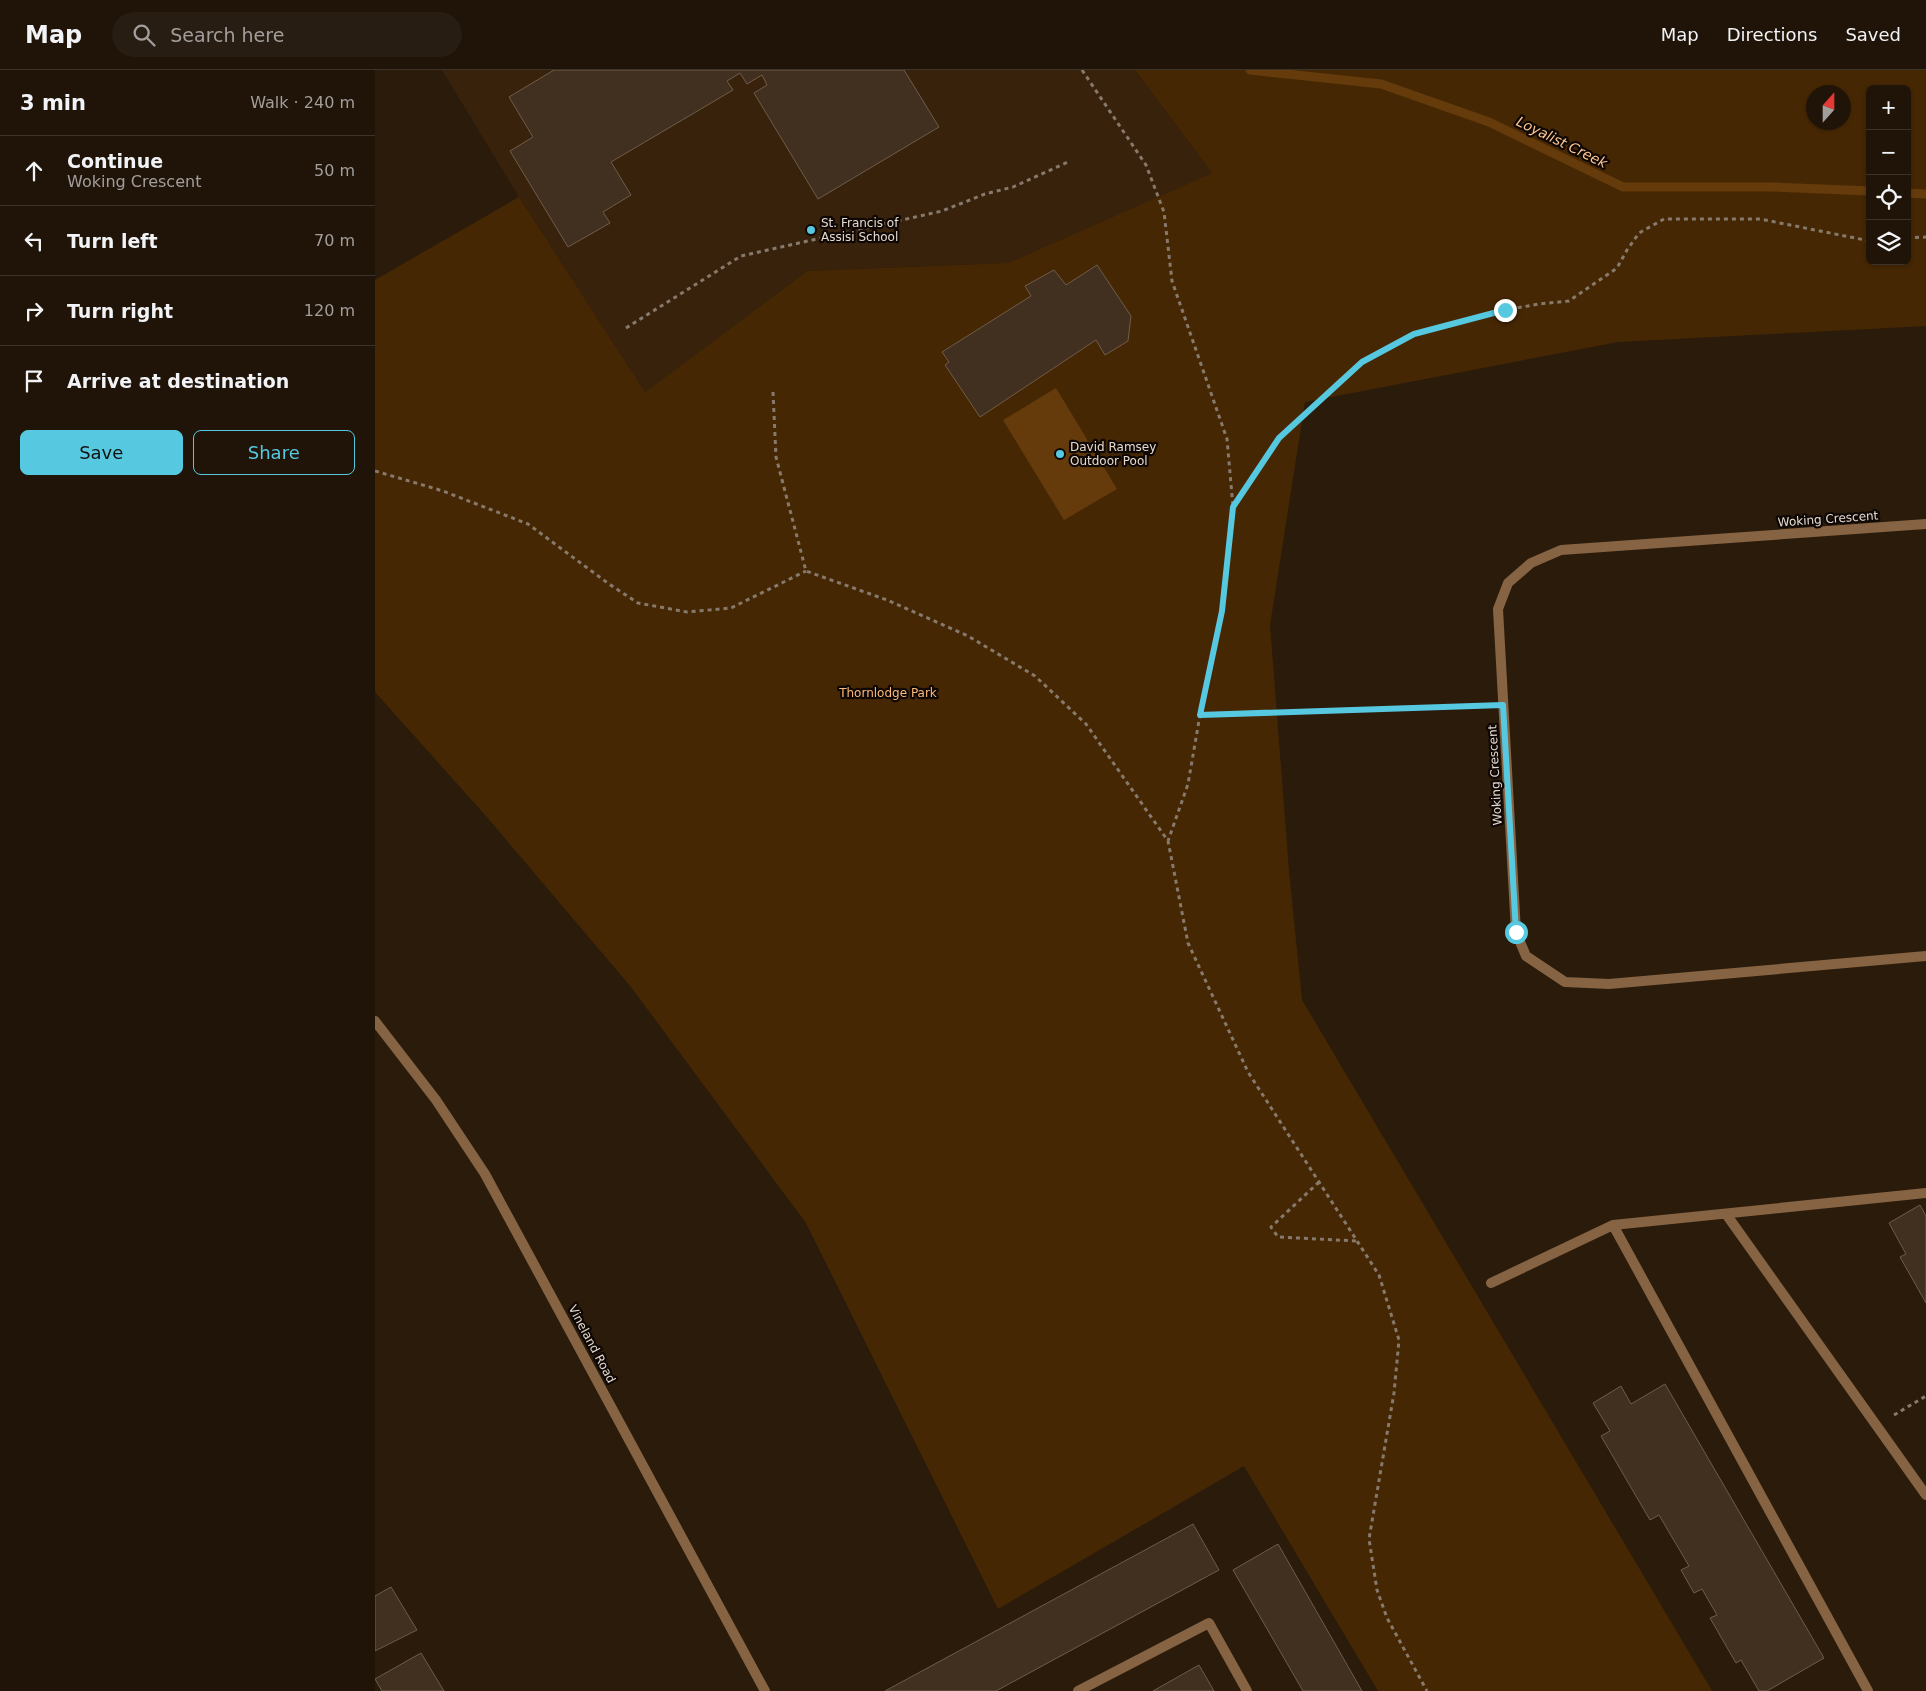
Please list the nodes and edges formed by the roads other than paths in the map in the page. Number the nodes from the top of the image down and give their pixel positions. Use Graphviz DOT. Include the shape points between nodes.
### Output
graph roads {
  1 [pos="1926,524"];
  2 [pos="1926,956"];
  3 [pos="375,1021"];
  4 [pos="1926,1193"];
  5 [pos="1725,1214"];
  6 [pos="1613,1225"];
  7 [pos="1491,1283"];
  8 [pos="1926,1495"];
  9 [pos="765,1691"];
  10 [pos="1078,1691"];
  11 [pos="1247,1691"];
  12 [pos="1868,1691"];
  1 -- 2 [label="street, Woking Crescent" via="1561,550 1531,563 1508,583 1498,609 1516,932 1526,956 1565,982 1609,984"];
  3 -- 9 [label="street, Vineland Road" via="436,1100 485,1174"];
  4 -- 5 [label="street"];
  5 -- 6 [label="street"];
  5 -- 8 [label="street"];
  6 -- 7 [label="street"];
  6 -- 12 [label="street"];
  10 -- 11 [label="street" via="1209,1623"];
}
